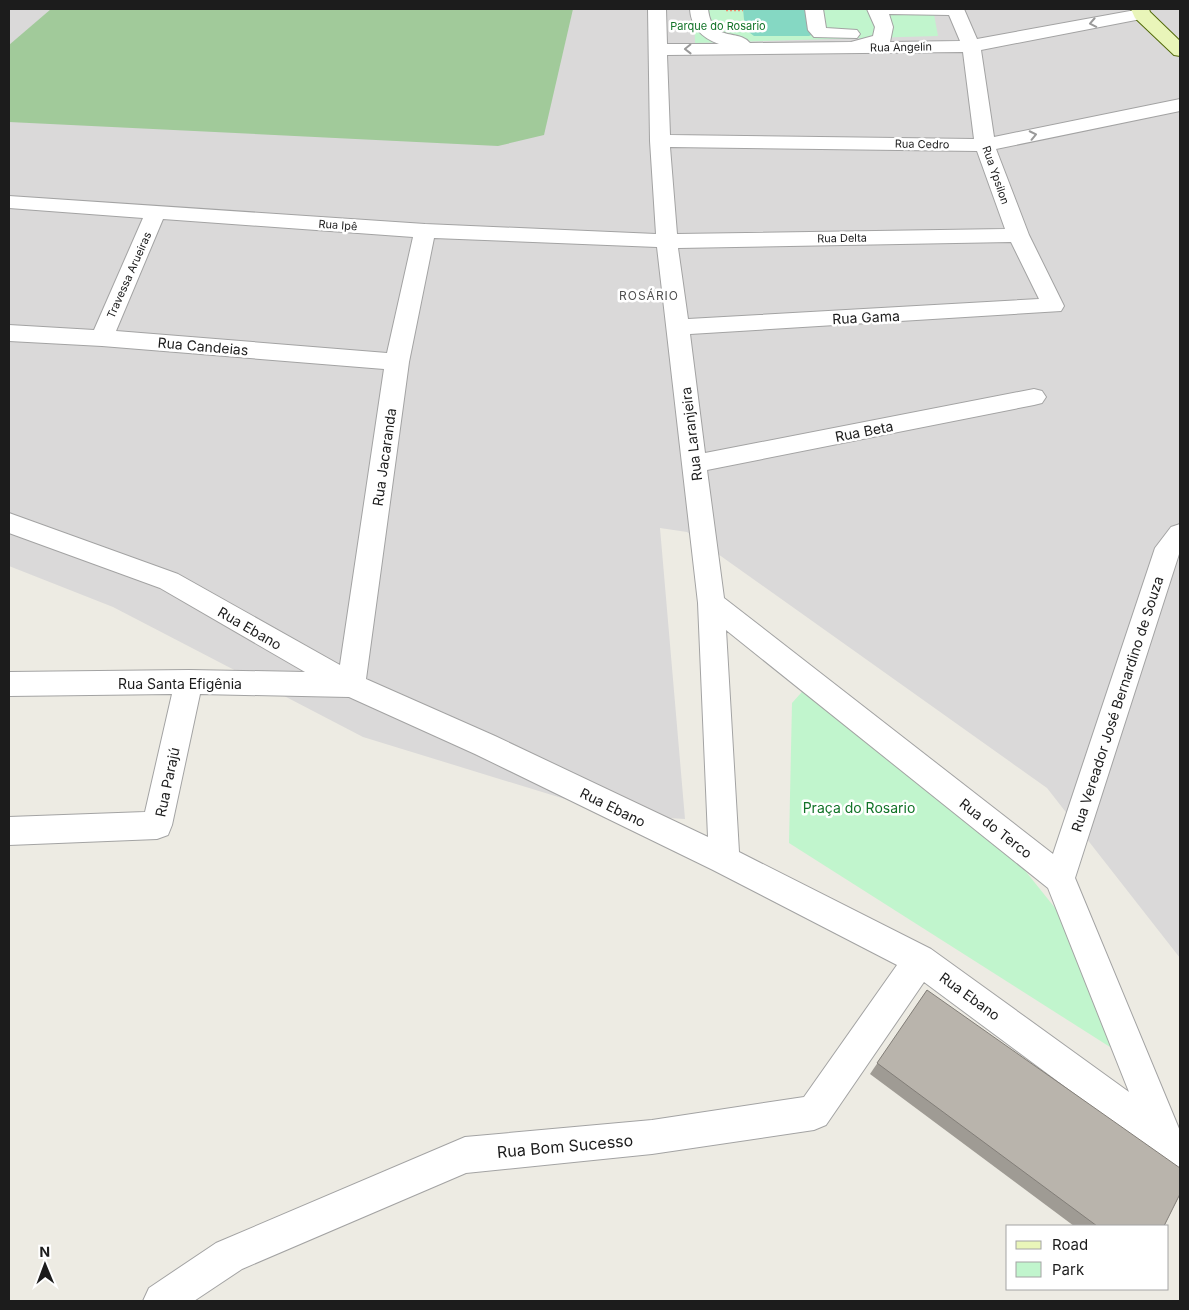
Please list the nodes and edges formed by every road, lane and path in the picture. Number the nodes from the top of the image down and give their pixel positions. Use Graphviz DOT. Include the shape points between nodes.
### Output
graph roads {
  1 [pos="657,9"];
  2 [pos="699,9"];
  3 [pos="814,9"];
  4 [pos="862,9"];
  5 [pos="877,9"];
  6 [pos="955,10"];
  7 [pos="1140,11"];
  8 [pos="971,46"];
  9 [pos="658,50"];
  10 [pos="1180,50"];
  11 [pos="1180,105"];
  12 [pos="660,141"];
  13 [pos="985,145"];
  14 [pos="9,202"];
  15 [pos="156,212"];
  16 [pos="425,231"];
  17 [pos="1018,235"];
  18 [pos="667,241"];
  19 [pos="1053,306"];
  20 [pos="679,328"];
  21 [pos="9,333"];
  22 [pos="102,338"];
  23 [pos="397,362"];
  24 [pos="1034,397"];
  25 [pos="694,464"];
  26 [pos="9,523"];
  27 [pos="1180,534"];
  28 [pos="711,603"];
  29 [pos="189,682"];
  30 [pos="9,684"];
  31 [pos="351,685"];
  32 [pos="9,830"];
  33 [pos="724,860"];
  34 [pos="1060,878"];
  35 [pos="920,960"];
  36 [pos="1173,1148"];
  37 [pos="162,1301"];
  1 -- 9 [label="street, Rua Laranjeira"];
  2 -- 5 [label="street" via="702,25 711,34 740,44 869,44 883,38 884,27"];
  3 -- 4 [label="street" via="817,30 828,34 839,27 863,34 867,29"];
  5 -- 6 [label="street"];
  6 -- 8 [label="street, Rua Ypsilon"];
  7 -- 8 [label="street, Rua Angelin, one-way"];
  7 -- 10 [label="street"];
  8 -- 9 [label="street, Rua Angelin, one-way"];
  8 -- 13 [label="street, Rua Ypsilon"];
  9 -- 12 [label="street, Rua Laranjeira"];
  13 -- 11 [label="street, Rua Cedro, one-way"];
  12 -- 13 [label="street, Rua Cedro"];
  12 -- 18 [label="street, Rua Laranjeira"];
  13 -- 17 [label="street, Rua Ypsilon"];
  14 -- 15 [label="street, Rua Ipê"];
  15 -- 16 [label="street, Rua Ipê"];
  15 -- 22 [label="street, Travessa Arueiras"];
  16 -- 18 [label="street, Rua Ipê"];
  16 -- 23 [label="street, Rua Jacaranda"];
  17 -- 18 [label="street, Rua Delta"];
  17 -- 19 [label="street, Rua Ypsilon"];
  18 -- 20 [label="street, Rua Laranjeira"];
  19 -- 20 [label="street, Rua Gama"];
  20 -- 25 [label="street, Rua Laranjeira"];
  21 -- 22 [label="street, Rua Candeias"];
  22 -- 23 [label="street, Rua Candeias"];
  23 -- 31 [label="street, Rua Jacaranda"];
  24 -- 25 [label="street, Rua Beta"];
  25 -- 28 [label="street, Rua Laranjeira"];
  26 -- 31 [label="street, Rua Ebano" via="169,581"];
  27 -- 34 [label="street, Rua Vereador José Bernardino de Souza" via="1168,548"];
  28 -- 33 [label="street, Rua Laranjeira"];
  28 -- 34 [label="street, Rua do Terco"];
  29 -- 30 [label="street, Rua Santa Efigênia"];
  29 -- 31 [label="street, Rua Santa Efigênia"];
  29 -- 32 [label="street, Rua Parajú" via="157,825"];
  31 -- 33 [label="street, Rua Ebano" via="485,745"];
  33 -- 35 [label="street, Rua Ebano"];
  34 -- 36 [label="street, Rua do Terco"];
  35 -- 36 [label="street, Rua Ebano"];
  35 -- 37 [label="street, Rua Bom Sucesso" via="814,1112 652,1137 465,1155 229,1256"];
}
